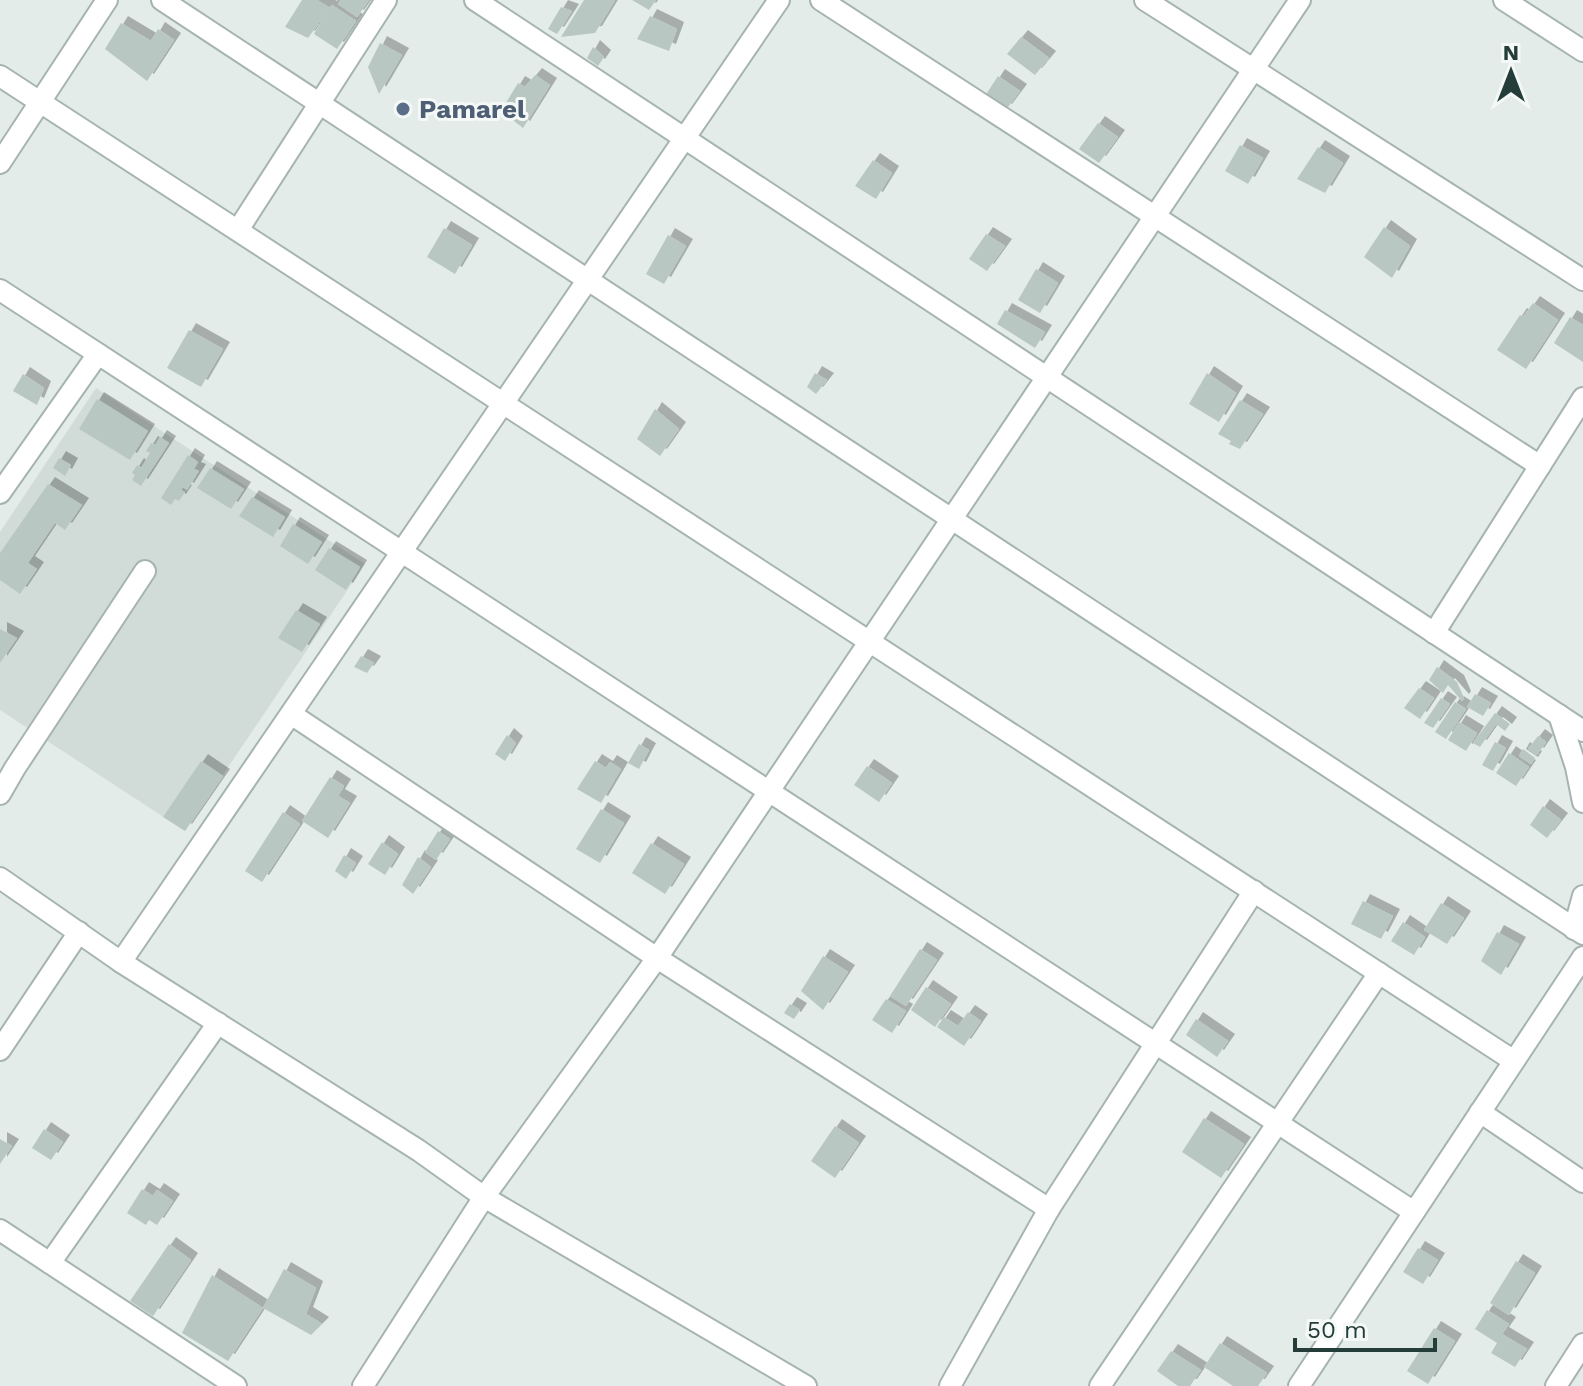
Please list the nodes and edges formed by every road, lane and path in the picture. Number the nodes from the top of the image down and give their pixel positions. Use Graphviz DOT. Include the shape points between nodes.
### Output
graph roads {
  1 [pos="107,0"];
  2 [pos="162,0"];
  3 [pos="386,0"];
  4 [pos="475,0"];
  5 [pos="779,0"];
  6 [pos="821,0"];
  7 [pos="1145,0"];
  8 [pos="1300,0"];
  9 [pos="1504,0"];
  10 [pos="1583,51"];
  11 [pos="1254,69"];
  12 [pos="0,76"];
  13 [pos="40,102"];
  14 [pos="319,103"];
  15 [pos="684,138"];
  16 [pos="0,163"];
  17 [pos="1155,217"];
  18 [pos="238,230"];
  19 [pos="587,280"];
  20 [pos="1583,280"];
  21 [pos="0,290"];
  22 [pos="98,354"];
  23 [pos="1047,377"];
  24 [pos="1583,398"];
  25 [pos="503,403"];
  26 [pos="1540,466"];
  27 [pos="0,493"];
  28 [pos="952,519"];
  29 [pos="401,552"];
  30 [pos="145,571"];
  31 [pos="1434,633"];
  32 [pos="870,641"];
  33 [pos="291,714"];
  34 [pos="1559,715"];
  35 [pos="1583,731"];
  36 [pos="769,792"];
  37 [pos="0,794"];
  38 [pos="1583,802"];
  39 [pos="0,878"];
  40 [pos="1254,891"];
  41 [pos="1583,896"];
  42 [pos="79,932"];
  43 [pos="1579,932"];
  44 [pos="1583,957"];
  45 [pos="657,958"];
  46 [pos="121,962"];
  47 [pos="1379,973"];
  48 [pos="218,1023"];
  49 [pos="1156,1043"];
  50 [pos="0,1050"];
  51 [pos="1514,1061"];
  52 [pos="1480,1112"];
  53 [pos="1279,1124"];
  54 [pos="1583,1182"];
  55 [pos="484,1197"];
  56 [pos="1049,1209"];
  57 [pos="1414,1212"];
  58 [pos="0,1230"];
  59 [pos="50,1263"];
  60 [pos="1583,1344"];
  61 [pos="236,1386"];
  62 [pos="363,1386"];
  63 [pos="806,1386"];
  64 [pos="950,1386"];
  65 [pos="1100,1386"];
  66 [pos="1299,1386"];
  67 [pos="1556,1386"];
  1 -- 13 [label="street"];
  2 -- 14 [label="street"];
  3 -- 14 [label="street"];
  4 -- 15 [label="street"];
  5 -- 15 [label="street"];
  6 -- 17 [label="street"];
  7 -- 11 [label="street"];
  8 -- 11 [label="street"];
  9 -- 10 [label="street"];
  11 -- 17 [label="street"];
  11 -- 20 [label="street"];
  12 -- 13 [label="street"];
  13 -- 16 [label="street"];
  13 -- 18 [label="street"];
  14 -- 18 [label="street"];
  14 -- 19 [label="street"];
  15 -- 19 [label="street"];
  15 -- 23 [label="street"];
  17 -- 23 [label="street"];
  17 -- 26 [label="street"];
  18 -- 25 [label="street"];
  19 -- 25 [label="street"];
  19 -- 28 [label="street"];
  21 -- 22 [label="street"];
  22 -- 27 [label="street"];
  22 -- 29 [label="street"];
  23 -- 28 [label="street"];
  23 -- 31 [label="street"];
  24 -- 26 [label="street"];
  25 -- 29 [label="street"];
  25 -- 32 [label="street"];
  26 -- 31 [label="street"];
  28 -- 32 [label="street"];
  28 -- 43 [label="street"];
  29 -- 33 [label="street"];
  29 -- 36 [label="street"];
  30 -- 37 [label="street"];
  31 -- 34 [label="street"];
  32 -- 36 [label="street"];
  32 -- 40 [label="street"];
  33 -- 45 [label="street"];
  33 -- 46 [label="street"];
  34 -- 35 [label="street"];
  34 -- 38 [label="street"];
  36 -- 45 [label="street"];
  36 -- 49 [label="street"];
  39 -- 42 [label="street"];
  40 -- 47 [label="street"];
  40 -- 49 [label="street"];
  41 -- 43 [label="street"];
  42 -- 46 [label="street"];
  42 -- 50 [label="street"];
  44 -- 51 [label="street"];
  45 -- 55 [label="street"];
  45 -- 56 [label="street"];
  46 -- 48 [label="street"];
  47 -- 51 [label="street"];
  47 -- 53 [label="street"];
  48 -- 55 [label="street"];
  48 -- 59 [label="street"];
  49 -- 53 [label="street"];
  49 -- 56 [label="street"];
  51 -- 52 [label="street"];
  52 -- 54 [label="street"];
  52 -- 57 [label="street"];
  53 -- 57 [label="street"];
  53 -- 65 [label="street"];
  55 -- 62 [label="street"];
  55 -- 63 [label="street"];
  56 -- 64 [label="street"];
  57 -- 66 [label="street"];
  58 -- 59 [label="street"];
  59 -- 61 [label="street"];
  60 -- 67 [label="street"];
}
